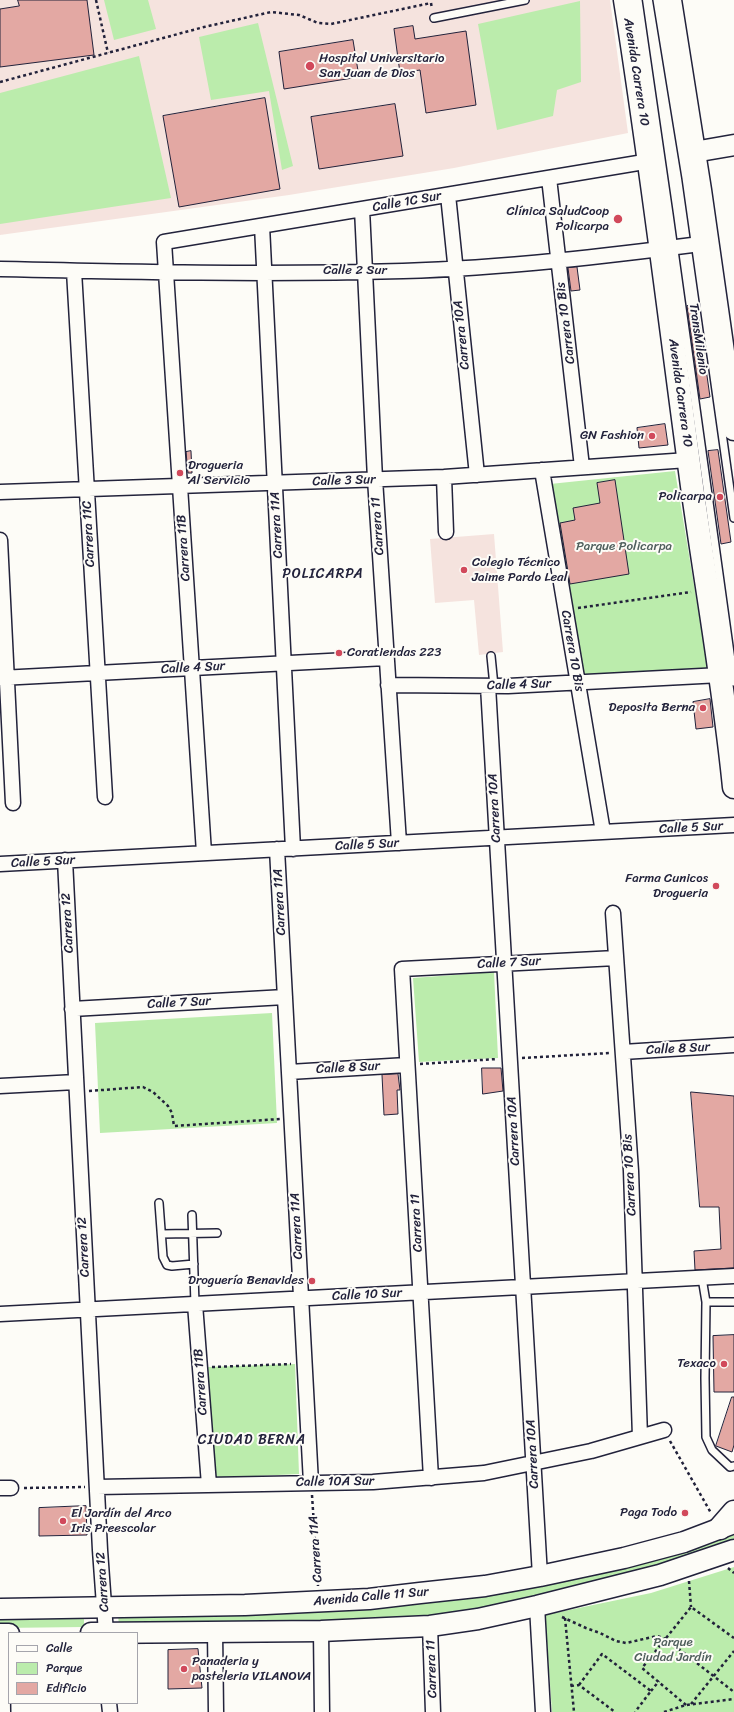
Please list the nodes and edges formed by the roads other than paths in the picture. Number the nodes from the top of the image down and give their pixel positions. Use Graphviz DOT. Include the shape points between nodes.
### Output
graph roads {
  1 [pos="525,0"];
  2 [pos="625,0"];
  3 [pos="638,0"];
  4 [pos="657,0"];
  5 [pos="670,0"];
  6 [pos="434,18"];
  7 [pos="734,145"];
  8 [pos="694,152"];
  9 [pos="650,161"];
  10 [pos="549,178"];
  11 [pos="448,195"];
  12 [pos="362,209"];
  13 [pos="262,226"];
  14 [pos="164,242"];
  15 [pos="701,244"];
  16 [pos="667,248"];
  17 [pos="559,261"];
  18 [pos="456,268"];
  19 [pos="0,269"];
  20 [pos="74,271"];
  21 [pos="365,271"];
  22 [pos="264,272"];
  23 [pos="166,273"];
  24 [pos="734,429"];
  25 [pos="688,460"];
  26 [pos="582,467"];
  27 [pos="542,470"];
  28 [pos="477,475"];
  29 [pos="444,477"];
  30 [pos="375,479"];
  31 [pos="275,483"];
  32 [pos="180,487"];
  33 [pos="87,490"];
  34 [pos="0,492"];
  35 [pos="734,518"];
  36 [pos="446,532"];
  37 [pos="0,540"];
  38 [pos="491,656"];
  39 [pos="386,658"];
  40 [pos="284,663"];
  41 [pos="192,668"];
  42 [pos="98,673"];
  43 [pos="4,678"];
  44 [pos="728,678"];
  45 [pos="578,682"];
  46 [pos="388,685"];
  47 [pos="491,686"];
  48 [pos="734,787"];
  49 [pos="105,797"];
  50 [pos="14,803"];
  51 [pos="734,826"];
  52 [pos="603,832"];
  53 [pos="496,838"];
  54 [pos="399,843"];
  55 [pos="277,849"];
  56 [pos="293,849"];
  57 [pos="204,853"];
  58 [pos="65,860"];
  59 [pos="0,864"];
  60 [pos="613,913"];
  61 [pos="616,958"];
  62 [pos="504,964"];
  63 [pos="402,969"];
  64 [pos="285,997"];
  65 [pos="72,1009"];
  66 [pos="734,1045"];
  67 [pos="623,1052"];
  68 [pos="407,1065"];
  69 [pos="289,1072"];
  70 [pos="0,1086"];
  71 [pos="76,1087"];
  72 [pos="159,1203"];
  73 [pos="192,1215"];
  74 [pos="192,1233"];
  75 [pos="217,1233"];
  76 [pos="162,1234"];
  77 [pos="194,1264"];
  78 [pos="734,1276"];
  79 [pos="702,1278"];
  80 [pos="635,1280"];
  81 [pos="523,1286"];
  82 [pos="421,1292"];
  83 [pos="301,1298"];
  84 [pos="706,1302"];
  85 [pos="734,1302"];
  86 [pos="195,1304"];
  87 [pos="88,1310"];
  88 [pos="0,1314"];
  89 [pos="664,1430"];
  90 [pos="640,1437"];
  91 [pos="533,1464"];
  92 [pos="734,1466"];
  93 [pos="431,1478"];
  94 [pos="311,1483"];
  95 [pos="209,1485"];
  96 [pos="97,1486"];
  97 [pos="734,1512"];
  98 [pos="727,1526"];
  99 [pos="734,1550"];
  100 [pos="540,1576"];
  101 [pos="104,1606"];
  102 [pos="537,1606"];
  103 [pos="0,1608"];
  104 [pos="430,1626"];
  105 [pos="215,1631"];
  106 [pos="321,1631"];
  107 [pos="106,1632"];
  108 [pos="138,1632"];
  109 [pos="4,1634"];
  110 [pos="3,1712"];
  111 [pos="216,1712"];
  112 [pos="322,1712"];
  113 [pos="434,1712"];
  114 [pos="543,1712"];
  1 -- 6 [label="lane"];
  2 -- 9 [label="main road, Avenida Carrera 10"];
  3 -- 16 [label="lane, TransMilenio"];
  4 -- 15 [label="lane, TransMilenio"];
  5 -- 8 [label="main road"];
  7 -- 8 [label="main road"];
  8 -- 15 [label="main road"];
  9 -- 10 [label="street, Calle 1C Sur"];
  9 -- 16 [label="main road, Avenida Carrera 10"];
  10 -- 11 [label="street, Calle 1C Sur"];
  10 -- 17 [label="street, Carrera 10 Bis"];
  11 -- 12 [label="street, Calle 1C Sur"];
  11 -- 18 [label="street, Carrera 10A"];
  12 -- 13 [label="street, Calle 1C Sur"];
  12 -- 21 [label="street, Carrera 11"];
  13 -- 14 [label="street, Calle 1C Sur"];
  13 -- 22 [label="street, Carrera 11A"];
  14 -- 23 [label="street, Carrera 11B"];
  15 -- 16 [label="street, Calle 2 Sur"];
  15 -- 24 [label="main road"];
  15 -- 35 [label="lane, TransMilenio"];
  16 -- 17 [label="street, Calle 2 Sur"];
  16 -- 25 [label="main road, Avenida Carrera 10"];
  16 -- 44 [label="lane, TransMilenio"];
  17 -- 18 [label="street, Calle 2 Sur"];
  17 -- 26 [label="street, Carrera 10 Bis"];
  18 -- 21 [label="street, Calle 2 Sur"];
  18 -- 28 [label="street, Carrera 10A"];
  19 -- 20 [label="street, Calle 2 Sur"];
  20 -- 23 [label="street, Calle 2 Sur"];
  20 -- 33 [label="street, Carrera 11C"];
  21 -- 22 [label="street, Calle 2 Sur"];
  21 -- 30 [label="street, Carrera 11"];
  22 -- 23 [label="street, Calle 2 Sur"];
  22 -- 31 [label="street, Carrera 11A"];
  23 -- 32 [label="street, Carrera 11B"];
  25 -- 26 [label="street, Calle 3 Sur"];
  25 -- 44 [label="main road, Avenida Carrera 10"];
  26 -- 27 [label="street, Calle 3 Sur"];
  27 -- 28 [label="street, Calle 3 Sur"];
  27 -- 45 [label="street, Carrera 10 Bis"];
  28 -- 29 [label="street, Calle 3 Sur"];
  29 -- 30 [label="street, Calle 3 Sur"];
  29 -- 36 [label="street"];
  30 -- 31 [label="street, Calle 3 Sur"];
  30 -- 39 [label="street, Carrera 11"];
  31 -- 32 [label="street, Calle 3 Sur"];
  31 -- 40 [label="street, Carrera 11A"];
  32 -- 33 [label="street, Calle 3 Sur"];
  32 -- 41 [label="street, Carrera 11B"];
  33 -- 34 [label="street, Calle 3 Sur"];
  33 -- 42 [label="street, Carrera 11C"];
  37 -- 43 [label="street"];
  38 -- 47 [label="lane"];
  39 -- 40 [label="street, Calle 4 Sur"];
  39 -- 46 [label="street, Carrera 11"];
  40 -- 41 [label="street, Calle 4 Sur"];
  40 -- 56 [label="street, Carrera 11A"];
  41 -- 42 [label="street, Calle 4 Sur"];
  41 -- 57 [label="street, Carrera 11B"];
  42 -- 43 [label="street, Calle 4 Sur"];
  42 -- 49 [label="street, Carrera 11C"];
  43 -- 50 [label="street"];
  44 -- 45 [label="street, Calle 4 Sur"];
  44 -- 48 [label="main road, Avenida Carrera 10"];
  45 -- 47 [label="street, Calle 4 Sur"];
  45 -- 52 [label="street, Carrera 10 Bis"];
  46 -- 47 [label="street, Calle 4 Sur"];
  46 -- 54 [label="street, Carrera 11"];
  47 -- 53 [label="street, Carrera 10A"];
  51 -- 52 [label="street, Calle 5 Sur"];
  52 -- 53 [label="street, Calle 5 Sur"];
  53 -- 54 [label="street, Calle 5 Sur"];
  53 -- 62 [label="street, Carrera 10A"];
  54 -- 56 [label="street, Calle 5 Sur"];
  55 -- 56 [label="street, Calle 5 Sur"];
  55 -- 57 [label="street, Calle 5 Sur"];
  55 -- 64 [label="street, Carrera 11A"];
  57 -- 58 [label="street, Calle 5 Sur"];
  58 -- 59 [label="street, Calle 5 Sur"];
  58 -- 65 [label="street, Carrera 12"];
  60 -- 61 [label="street, Carrera 10 Bis"];
  61 -- 62 [label="street, Calle 7 Sur"];
  61 -- 67 [label="street, Carrera 10 Bis"];
  62 -- 63 [label="street, Calle 7 Sur"];
  62 -- 81 [label="street, Carrera 10A"];
  63 -- 68 [label="street, Carrera 11"];
  64 -- 65 [label="street, Calle 7 Sur"];
  64 -- 69 [label="street, Carrera 11A"];
  65 -- 71 [label="street, Carrera 12"];
  66 -- 67 [label="street, Calle 8 Sur"];
  67 -- 80 [label="street, Carrera 10 Bis"];
  68 -- 69 [label="street, Calle 8 Sur"];
  68 -- 82 [label="street, Carrera 11"];
  69 -- 83 [label="street, Carrera 11A"];
  70 -- 71 [label="street"];
  71 -- 87 [label="street, Carrera 12"];
  72 -- 76 [label="lane"];
  73 -- 74 [label="lane"];
  74 -- 75 [label="lane"];
  74 -- 76 [label="lane"];
  74 -- 77 [label="lane"];
  76 -- 77 [label="lane" via="163,1257 167,1265"];
  77 -- 86 [label="lane"];
  78 -- 79 [label="street, Calle 10 Sur"];
  79 -- 80 [label="street, Calle 10 Sur"];
  79 -- 84 [label="lane"];
  80 -- 81 [label="street, Calle 10 Sur"];
  80 -- 90 [label="street, Carrera 10 Bis"];
  81 -- 82 [label="street, Calle 10 Sur"];
  81 -- 91 [label="street, Carrera 10A"];
  82 -- 83 [label="street, Calle 10 Sur"];
  82 -- 93 [label="street, Carrera 11"];
  83 -- 86 [label="street, Calle 10 Sur"];
  83 -- 94 [label="street, Carrera 11A"];
  84 -- 85 [label="lane"];
  84 -- 92 [label="lane" via="706,1437 712,1450 730,1467"];
  86 -- 87 [label="street, Calle 10 Sur"];
  86 -- 95 [label="street, Carrera 11B"];
  87 -- 88 [label="street, Calle 10 Sur"];
  87 -- 96 [label="street, Carrera 12"];
  89 -- 90 [label="street, Calle 10A Sur"];
  90 -- 91 [label="street, Calle 10A Sur"];
  91 -- 93 [label="street, Calle 10A Sur" via="484,1473"];
  91 -- 100 [label="street, Carrera 10A"];
  93 -- 94 [label="street, Calle 10A Sur"];
  94 -- 95 [label="street, Calle 10A Sur"];
  95 -- 96 [label="street, Calle 10A Sur"];
  96 -- 101 [label="street, Carrera 12"];
  97 -- 98 [label="main road"];
  98 -- 100 [label="main road, Avenida Calle 11 Sur" via="659,1550"];
  99 -- 102 [label="main road" via="562,1611"];
  100 -- 101 [label="main road, Avenida Calle 11 Sur" via="485,1586 369,1599 245,1605"];
  101 -- 103 [label="main road, Avenida Calle 11 Sur"];
  101 -- 107 [label="street, Carrera 12"];
  102 -- 104 [label="main road"];
  102 -- 114 [label="street"];
  104 -- 106 [label="main road"];
  104 -- 113 [label="street, Carrera 11"];
  105 -- 106 [label="main road"];
  105 -- 108 [label="main road"];
  105 -- 111 [label="street"];
  106 -- 112 [label="street"];
  109 -- 110 [label="street"];
}
